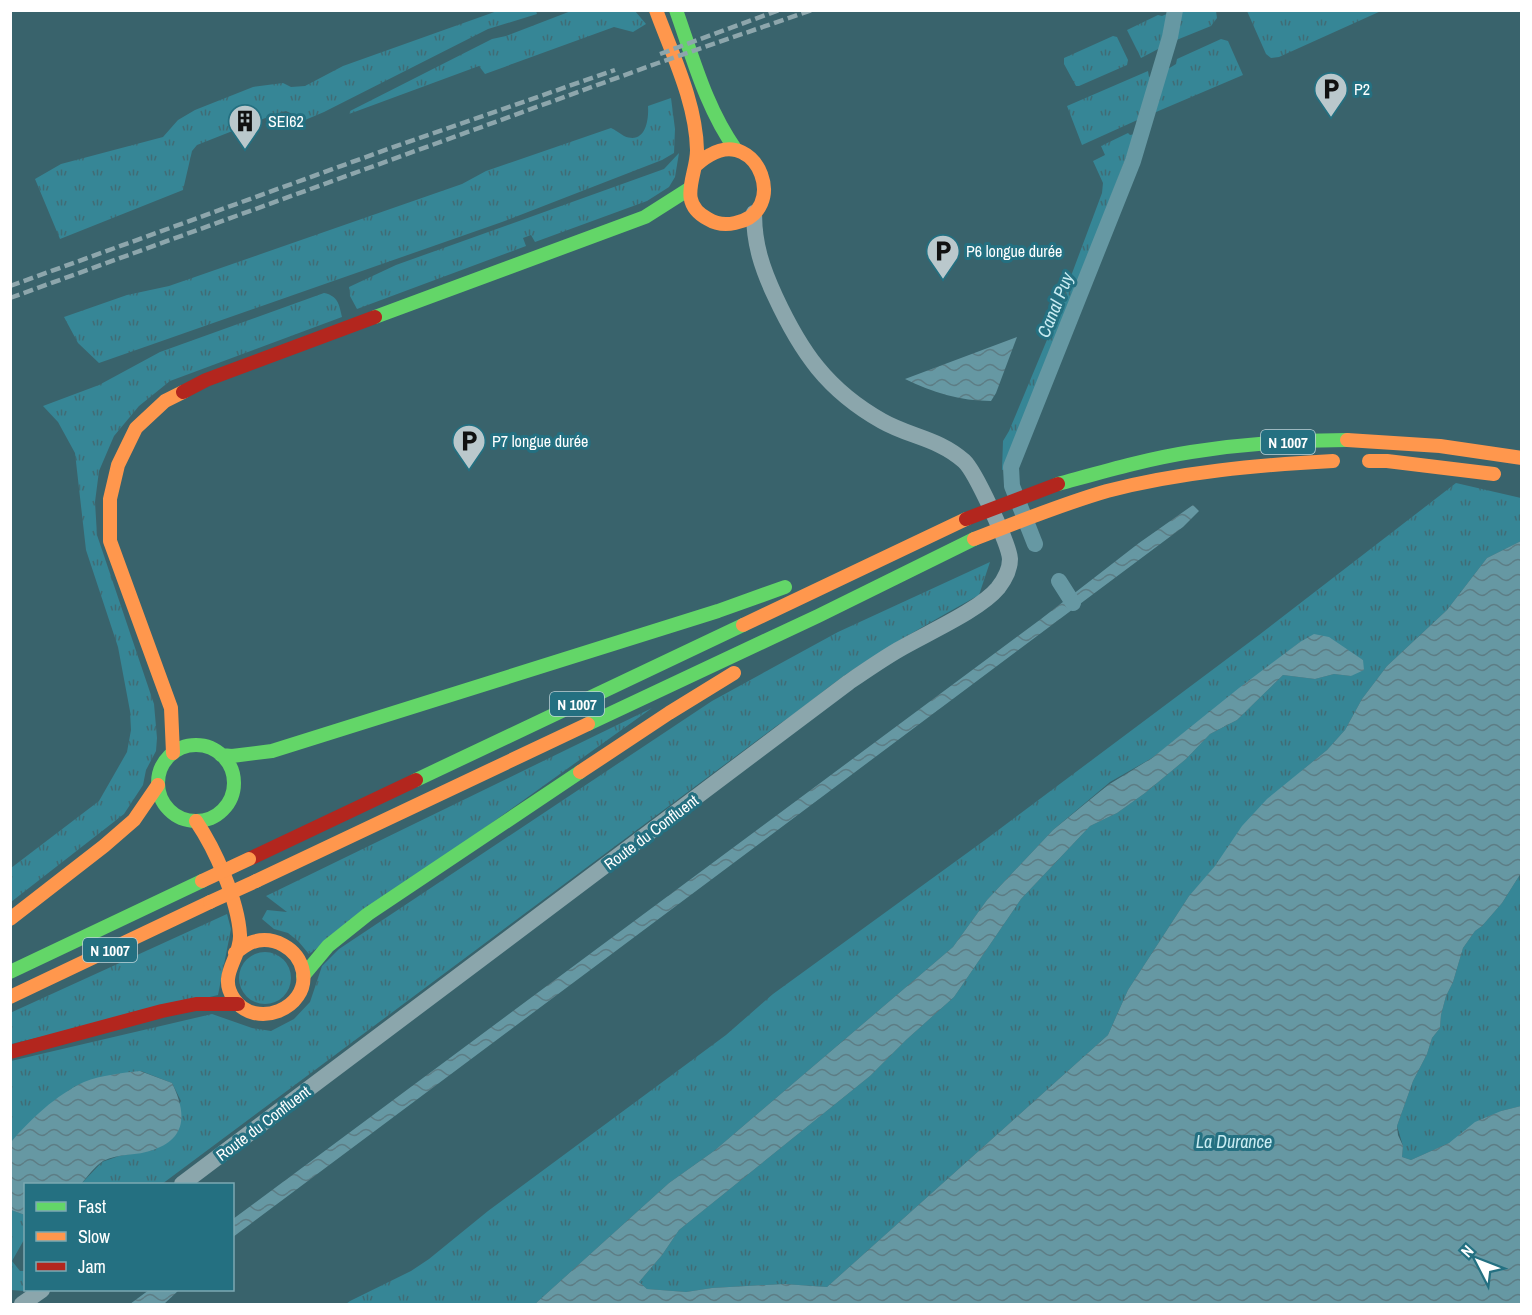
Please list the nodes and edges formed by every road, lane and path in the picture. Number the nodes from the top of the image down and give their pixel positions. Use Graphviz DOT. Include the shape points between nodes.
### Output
graph roads {
  1 [pos="656,10"];
  2 [pos="676,10"];
  3 [pos="736,150"];
  4 [pos="695,166"];
  5 [pos="689,189"];
  6 [pos="754,213"];
  7 [pos="701,215"];
  8 [pos="645,217"];
  9 [pos="719,224"];
  10 [pos="758,254"];
  11 [pos="1521,458"];
  12 [pos="1504,475"];
  13 [pos="905,550"];
  14 [pos="818,616"];
  15 [pos="765,657"];
  16 [pos="746,667"];
  17 [pos="171,708"];
  18 [pos="203,746"];
  19 [pos="173,753"];
  20 [pos="221,754"];
  21 [pos="158,785"];
  22 [pos="222,811"];
  23 [pos="196,821"];
  24 [pos="249,909"];
  25 [pos="10,919"];
  26 [pos="235,953"];
  27 [pos="10,972"];
  28 [pos="303,976"];
  29 [pos="10,998"];
  30 [pos="238,1004"];
  31 [pos="10,1052"];
  32 [pos="185,1183"];
  33 [pos="41,1291"];
  34 [pos="22,1305"];
  1 -- 4 [label="main road" via="689,105 697,151"];
  2 -- 3 [label="main road" via="714,113"];
  3 -- 4 [label="main road" via="713,152"];
  3 -- 6 [label="main road" via="758,164 762,174 764,195"];
  4 -- 5 [label="main road"];
  5 -- 7 [label="main road"];
  5 -- 8 [label="main road"];
  6 -- 9 [label="main road" via="738,223"];
  6 -- 10 [label="street"];
  7 -- 8 [label="main road"];
  7 -- 9 [label="main road"];
  8 -- 17 [label="main road" via="206,380 165,401 136,428 118,465 110,499 110,541"];
  9 -- 10 [label="street" via="736,233"];
  10 -- 32 [label="street, Route du Confluent" via="794,334 830,382 848,399 886,423 946,448 971,467 1009,554 1006,574 991,596 849,682"];
  11 -- 13 [label="main road, N 1007, bridge" via="1423,443 1348,440 1272,442 1192,452 1058,484 966,519"];
  12 -- 14 [label="main road, N 1007, bridge" via="1387,461 1274,463 1128,486 1046,510 974,539"];
  13 -- 20 [label="main road" via="272,751"];
  13 -- 27 [label="main road, N 1007, bridge"];
  14 -- 15 [label="main road"];
  14 -- 29 [label="main road, N 1007, bridge"];
  16 -- 28 [label="main road" via="669,713 379,906 334,939"];
  17 -- 18 [label="main road"];
  17 -- 19 [label="main road"];
  18 -- 19 [label="main road"];
  18 -- 20 [label="main road"];
  19 -- 21 [label="main road" via="162,768"];
  20 -- 22 [label="main road" via="233,776 230,800"];
  21 -- 23 [label="main road" via="166,807 184,819"];
  21 -- 25 [label="main road" via="134,820"];
  22 -- 23 [label="main road"];
  22 -- 24 [label="main road" via="226,854"];
  23 -- 26 [label="main road" via="209,840 236,912 241,937"];
  26 -- 28 [label="main road" via="262,934 286,945 295,954"];
  26 -- 30 [label="main road" via="227,984"];
  28 -- 30 [label="main road" via="295,1000 279,1012 260,1015"];
  30 -- 31 [label="main road" via="196,1004 162,1011"];
  33 -- 34 [label="street"];
}
